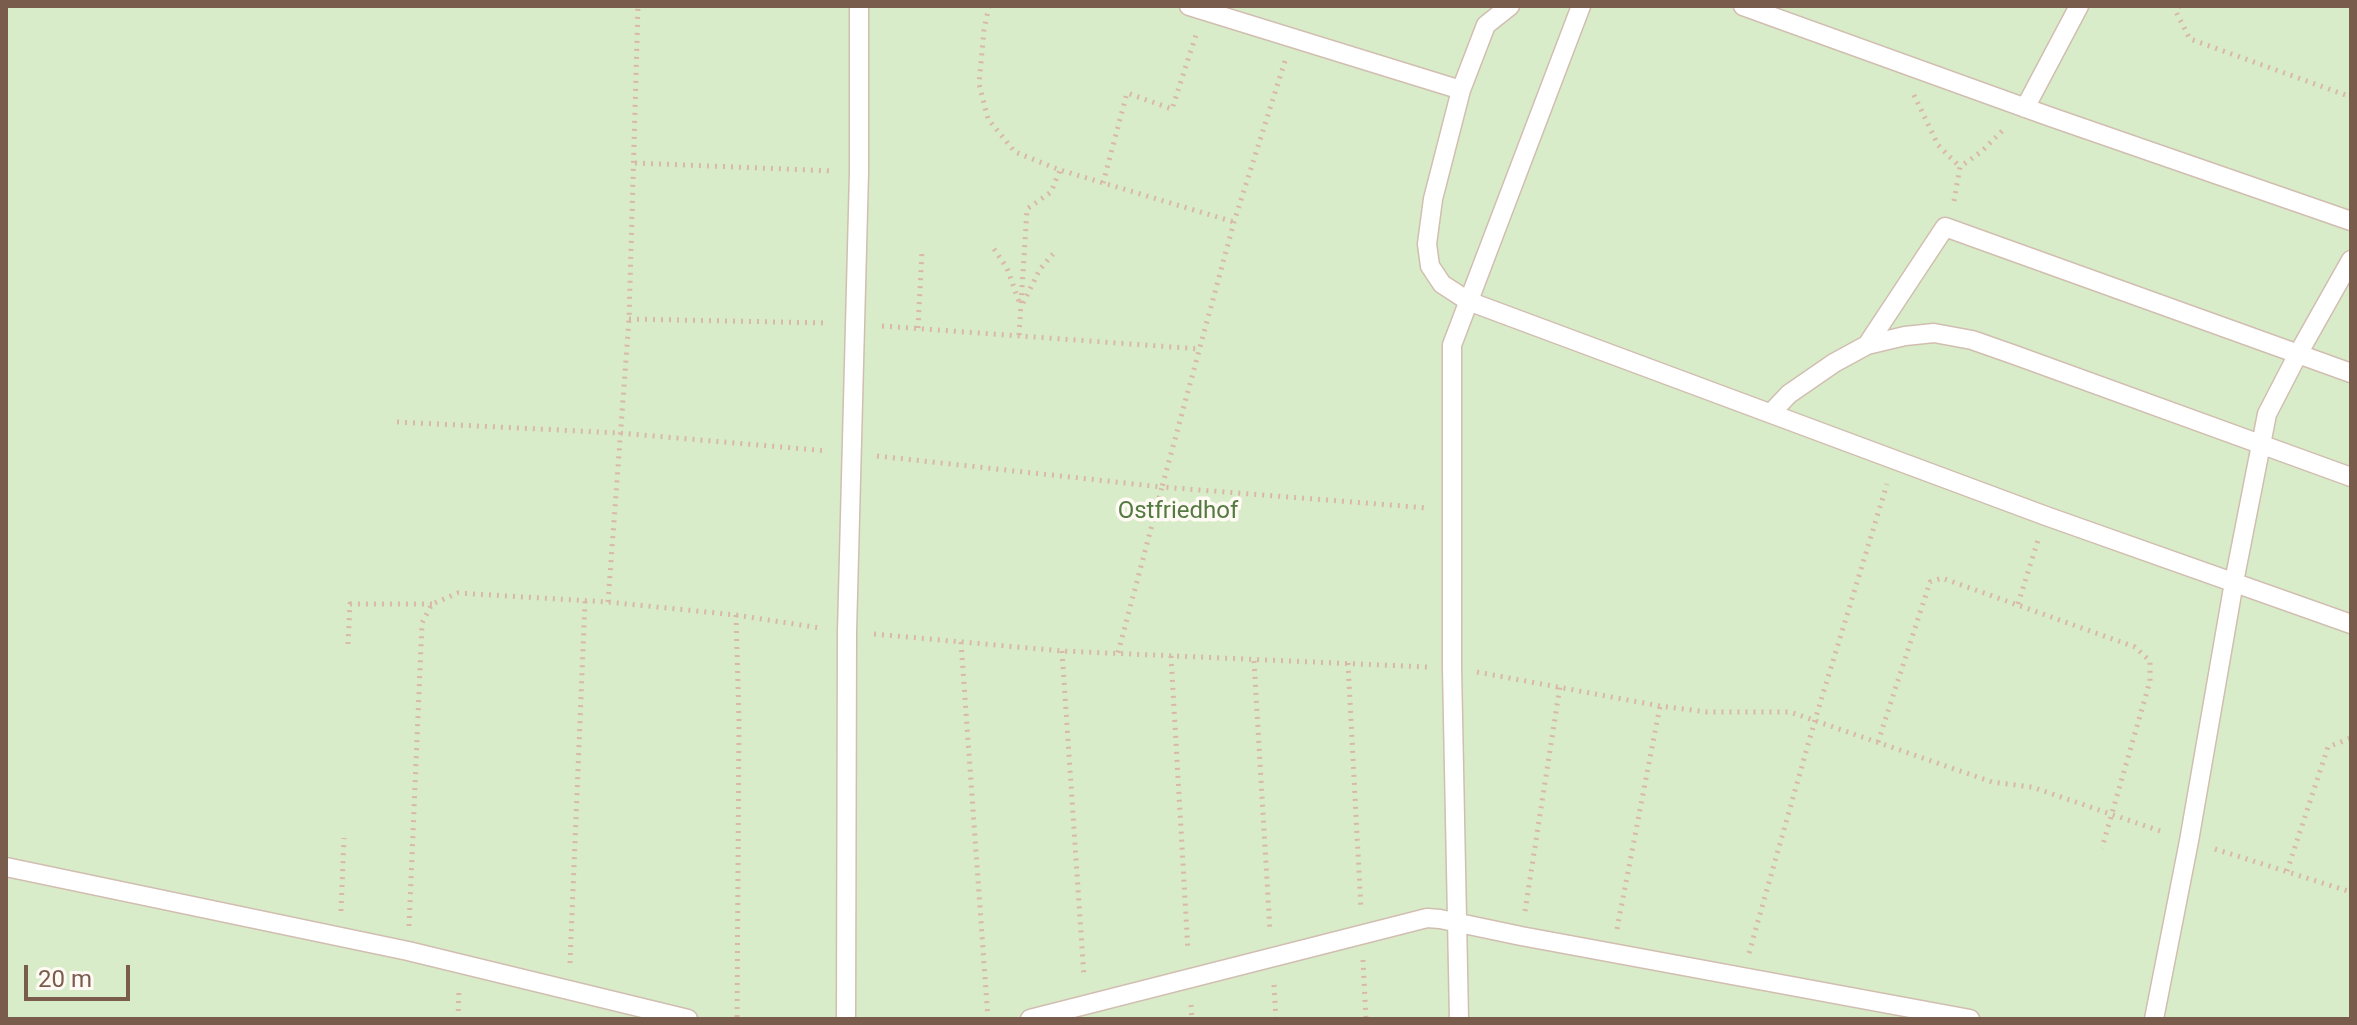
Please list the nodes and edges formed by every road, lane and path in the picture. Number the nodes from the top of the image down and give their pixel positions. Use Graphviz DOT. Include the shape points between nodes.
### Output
graph roads {
  1 [pos="638,6"];
  2 [pos="859,6"];
  3 [pos="989,6"];
  4 [pos="1510,6"];
  5 [pos="1581,6"];
  6 [pos="1743,6"];
  7 [pos="2079,6"];
  8 [pos="2179,6"];
  9 [pos="1196,9"];
  10 [pos="1291,39"];
  11 [pos="1886,58"];
  12 [pos="1461,90"];
  13 [pos="2351,97"];
  14 [pos="2025,108"];
  15 [pos="635,163"];
  16 [pos="1960,167"];
  17 [pos="1060,170"];
  18 [pos="859,172"];
  19 [pos="1103,183"];
  20 [pos="2351,221"];
  21 [pos="1234,222"];
  22 [pos="1945,227"];
  23 [pos="994,249"];
  24 [pos="922,251"];
  25 [pos="1053,254"];
  26 [pos="2351,260"];
  27 [pos="1468,301"];
  28 [pos="1021,307"];
  29 [pos="629,319"];
  30 [pos="856,324"];
  31 [pos="918,328"];
  32 [pos="1019,335"];
  33 [pos="1867,345"];
  34 [pos="1200,349"];
  35 [pos="2298,354"];
  36 [pos="2351,373"];
  37 [pos="1771,413"];
  38 [pos="397,422"];
  39 [pos="619,433"];
  40 [pos="2260,444"];
  41 [pos="852,453"];
  42 [pos="1895,460"];
  43 [pos="2351,477"];
  44 [pos="1162,487"];
  45 [pos="1453,510"];
  46 [pos="2046,516"];
  47 [pos="2234,582"];
  48 [pos="585,601"];
  49 [pos="608,602"];
  50 [pos="432,604"];
  51 [pos="2018,604"];
  52 [pos="736,615"];
  53 [pos="2351,624"];
  54 [pos="847,632"];
  55 [pos="961,642"];
  56 [pos="348,644"];
  57 [pos="1062,651"];
  58 [pos="1118,653"];
  59 [pos="1171,656"];
  60 [pos="1254,661"];
  61 [pos="1348,663"];
  62 [pos="1452,668"];
  63 [pos="1560,686"];
  64 [pos="1660,706"];
  65 [pos="1815,720"];
  66 [pos="2351,738"];
  67 [pos="1878,742"];
  68 [pos="2112,814"];
  69 [pos="344,838"];
  70 [pos="2189,841"];
  71 [pos="2102,848"];
  72 [pos="6,867"];
  73 [pos="2287,871"];
  74 [pos="2351,892"];
  75 [pos="1458,923"];
  76 [pos="1362,935"];
  77 [pos="340,936"];
  78 [pos="1521,936"];
  79 [pos="408,951"];
  80 [pos="1613,952"];
  81 [pos="1272,958"];
  82 [pos="1742,975"];
  83 [pos="1189,980"];
  84 [pos="569,991"];
  85 [pos="1086,1004"];
  86 [pos="688,1019"];
  87 [pos="737,1019"];
  88 [pos="846,1019"];
  89 [pos="988,1019"];
  90 [pos="1030,1019"];
  91 [pos="1276,1019"];
  92 [pos="1366,1019"];
  93 [pos="1459,1019"];
  94 [pos="1970,1019"];
  95 [pos="2154,1019"];
  1 -- 15 [label="path"];
  2 -- 18 [label="lane"];
  3 -- 17 [label="path" via="979,84 988,119 1015,152"];
  4 -- 12 [label="lane" via="1486,25"];
  5 -- 27 [label="lane"];
  6 -- 11 [label="lane"];
  7 -- 14 [label="lane"];
  8 -- 13 [label="path" via="2176,12 2190,39"];
  9 -- 10 [label="lane"];
  9 -- 19 [label="path" via="1172,109 1127,93"];
  10 -- 12 [label="lane"];
  10 -- 21 [label="path"];
  11 -- 14 [label="lane"];
  11 -- 16 [label="path" via="1906,79 1938,145"];
  12 -- 27 [label="lane" via="1427,244 1430,266 1442,284"];
  14 -- 16 [label="path"];
  14 -- 20 [label="lane"];
  15 -- 18 [label="path"];
  15 -- 29 [label="path"];
  16 -- 22 [label="path"];
  17 -- 19 [label="path"];
  17 -- 28 [label="path" via="1051,192 1027,209"];
  18 -- 30 [label="lane"];
  19 -- 21 [label="path"];
  21 -- 34 [label="path"];
  22 -- 33 [label="lane"];
  22 -- 35 [label="lane"];
  23 -- 28 [label="path"];
  24 -- 31 [label="path"];
  25 -- 28 [label="path"];
  26 -- 35 [label="lane"];
  27 -- 37 [label="lane"];
  27 -- 45 [label="lane" via="1452,345"];
  28 -- 32 [label="path"];
  29 -- 30 [label="path"];
  29 -- 39 [label="path"];
  30 -- 31 [label="path"];
  30 -- 41 [label="lane"];
  31 -- 32 [label="path"];
  32 -- 34 [label="path"];
  33 -- 37 [label="lane" via="1789,394"];
  33 -- 40 [label="lane" via="1934,333 1972,340"];
  34 -- 44 [label="path"];
  35 -- 36 [label="lane"];
  35 -- 40 [label="lane" via="2267,414"];
  37 -- 42 [label="lane"];
  38 -- 39 [label="path"];
  39 -- 41 [label="path"];
  39 -- 49 [label="path"];
  40 -- 43 [label="lane"];
  40 -- 47 [label="lane"];
  41 -- 44 [label="path"];
  41 -- 54 [label="lane"];
  42 -- 46 [label="lane"];
  42 -- 65 [label="path"];
  44 -- 45 [label="path"];
  44 -- 58 [label="path"];
  45 -- 62 [label="lane"];
  46 -- 47 [label="lane"];
  46 -- 51 [label="path"];
  47 -- 53 [label="lane"];
  47 -- 70 [label="lane"];
  48 -- 49 [label="path"];
  48 -- 50 [label="path" via="458,593"];
  48 -- 84 [label="path"];
  49 -- 52 [label="path"];
  50 -- 56 [label="path" via="350,604"];
  50 -- 79 [label="path" via="422,623"];
  51 -- 67 [label="path" via="1942,578 1930,582"];
  51 -- 68 [label="path" via="2135,647 2150,661 2150,681"];
  52 -- 54 [label="path"];
  52 -- 87 [label="path"];
  54 -- 55 [label="path"];
  54 -- 88 [label="lane"];
  55 -- 57 [label="path"];
  55 -- 89 [label="path"];
  57 -- 58 [label="path"];
  57 -- 85 [label="path"];
  58 -- 59 [label="path"];
  59 -- 60 [label="path"];
  59 -- 83 [label="path"];
  60 -- 61 [label="path"];
  60 -- 81 [label="path"];
  61 -- 62 [label="path"];
  61 -- 76 [label="path"];
  62 -- 63 [label="path"];
  62 -- 75 [label="lane"];
  63 -- 64 [label="path"];
  63 -- 78 [label="path"];
  64 -- 65 [label="path" via="1790,712"];
  64 -- 80 [label="path"];
  65 -- 67 [label="path"];
  65 -- 82 [label="path"];
  66 -- 73 [label="path" via="2328,747"];
  67 -- 68 [label="path" via="1992,782 2032,787"];
  68 -- 70 [label="path"];
  68 -- 71 [label="path"];
  69 -- 77 [label="path"];
  70 -- 73 [label="path"];
  70 -- 95 [label="lane"];
  72 -- 77 [label="lane"];
  73 -- 74 [label="path"];
  75 -- 76 [label="lane" via="1427,918"];
  75 -- 78 [label="lane"];
  75 -- 93 [label="lane"];
  76 -- 81 [label="lane"];
  76 -- 92 [label="path"];
  77 -- 79 [label="lane"];
  78 -- 80 [label="lane"];
  79 -- 84 [label="lane"];
  80 -- 82 [label="lane"];
  81 -- 83 [label="lane"];
  81 -- 91 [label="path"];
  82 -- 94 [label="lane"];
  83 -- 85 [label="lane"];
  84 -- 86 [label="lane"];
  85 -- 90 [label="lane"];
}
